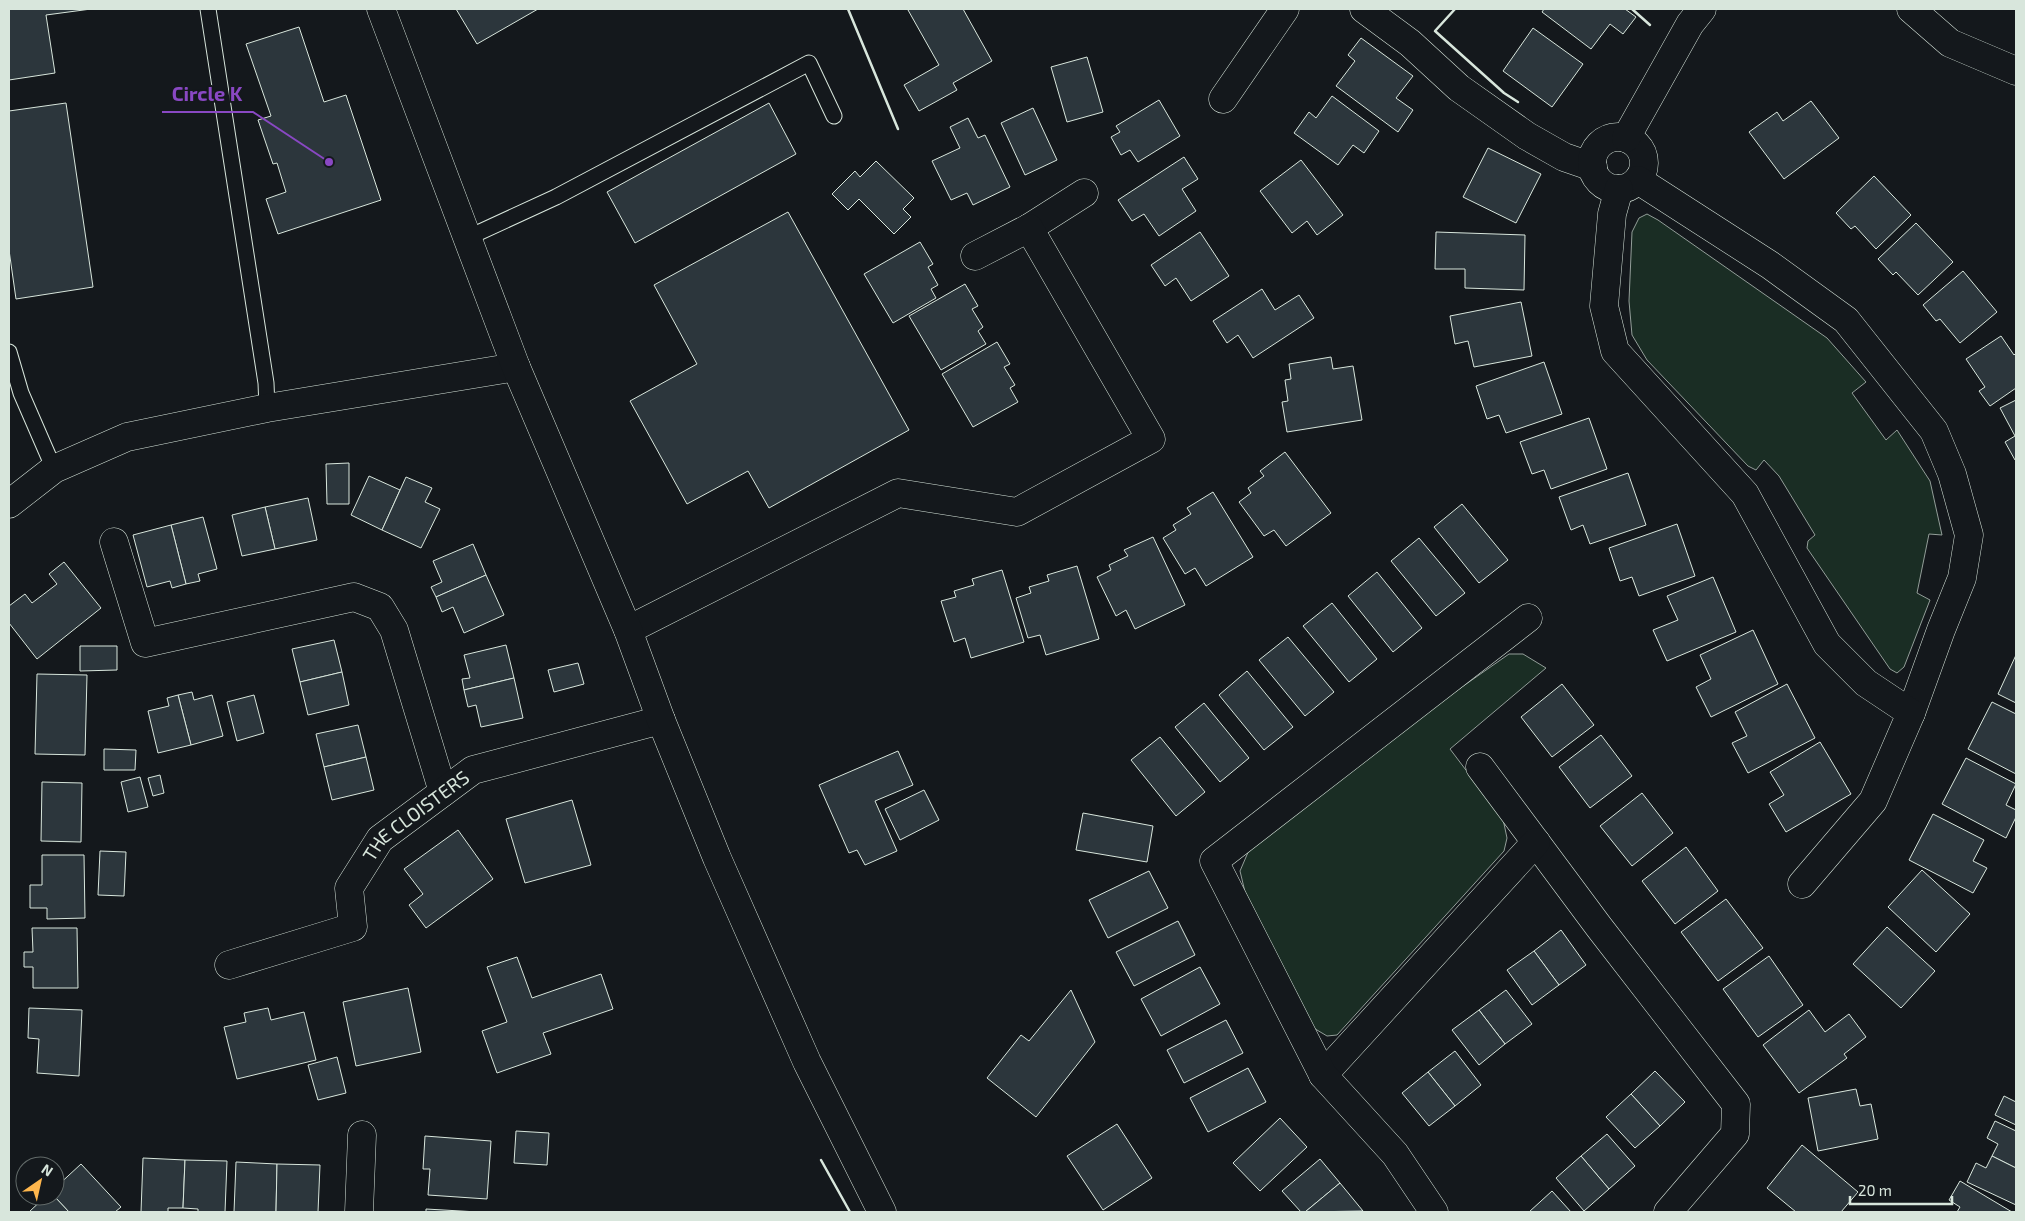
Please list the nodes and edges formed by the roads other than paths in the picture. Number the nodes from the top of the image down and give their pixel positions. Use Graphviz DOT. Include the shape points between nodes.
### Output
graph roads {
  1 [pos="208,9"];
  2 [pos="382,9"];
  3 [pos="1285,9"];
  4 [pos="1364,9"];
  5 [pos="1702,9"];
  6 [pos="1911,9"];
  7 [pos="2016,72"];
  8 [pos="1223,99"];
  9 [pos="834,116"];
  10 [pos="1626,138"];
  11 [pos="1592,166"];
  12 [pos="1629,185"];
  13 [pos="1084,193"];
  14 [pos="1029,228"];
  15 [pos="468,238"];
  16 [pos="975,256"];
  17 [pos="9,352"];
  18 [pos="516,367"];
  19 [pos="267,408"];
  20 [pos="54,469"];
  21 [pos="9,504"];
  22 [pos="114,542"];
  23 [pos="1528,618"];
  24 [pos="628,630"];
  25 [pos="1911,713"];
  26 [pos="662,720"];
  27 [pos="1480,767"];
  28 [pos="443,792"];
  29 [pos="1536,842"];
  30 [pos="1802,884"];
  31 [pos="229,966"];
  32 [pos="1324,1075"];
  33 [pos="362,1135"];
  34 [pos="359,1212"];
  35 [pos="882,1212"];
  36 [pos="1434,1212"];
  37 [pos="1668,1212"];
  1 -- 19 [label="lane" via="266,383"];
  2 -- 15 [label="street"];
  3 -- 8 [label="street"];
  4 -- 11 [label="street" via="1410,43 1459,88 1527,136 1564,157"];
  5 -- 10 [label="street" via="1690,24"];
  6 -- 7 [label="street" via="1950,44"];
  9 -- 15 [label="lane" via="810,63 556,197"];
  10 -- 11 [label="street" via="1617,137 1601,144"];
  10 -- 12 [label="street" via="1640,148 1643,156 1643,173"];
  11 -- 12 [label="street" via="1600,182 1607,187"];
  12 -- 25 [label="street" via="1612,214 1604,306 1615,351 1745,494 1827,644 1866,683"];
  12 -- 25 [label="street" via="1770,265 1846,320 1934,431 1952,474 1969,535 1962,578"];
  13 -- 14 [label="street"];
  14 -- 16 [label="street"];
  14 -- 24 [label="street" via="1151,438 1017,512 898,493"];
  15 -- 18 [label="street"];
  17 -- 20 [label="lane" via="21,393"];
  18 -- 19 [label="street"];
  18 -- 24 [label="street"];
  19 -- 20 [label="street" via="127,437"];
  20 -- 21 [label="street"];
  22 -- 28 [label="street" via="145,643 354,596 380,607 394,630"];
  23 -- 32 [label="street" via="1214,861"];
  24 -- 26 [label="street"];
  25 -- 30 [label="street" via="1873,801"];
  26 -- 28 [label="street, THE CLOISTERS" via="473,770"];
  26 -- 35 [label="street" via="717,858 807,1062"];
  27 -- 29 [label="street"];
  28 -- 31 [label="street, THE CLOISTERS" via="380,839 349,888 353,927"];
  29 -- 32 [label="street"];
  29 -- 37 [label="street" via="1736,1104 1735,1134"];
  32 -- 36 [label="street" via="1395,1154"];
  33 -- 34 [label="street"];
}
